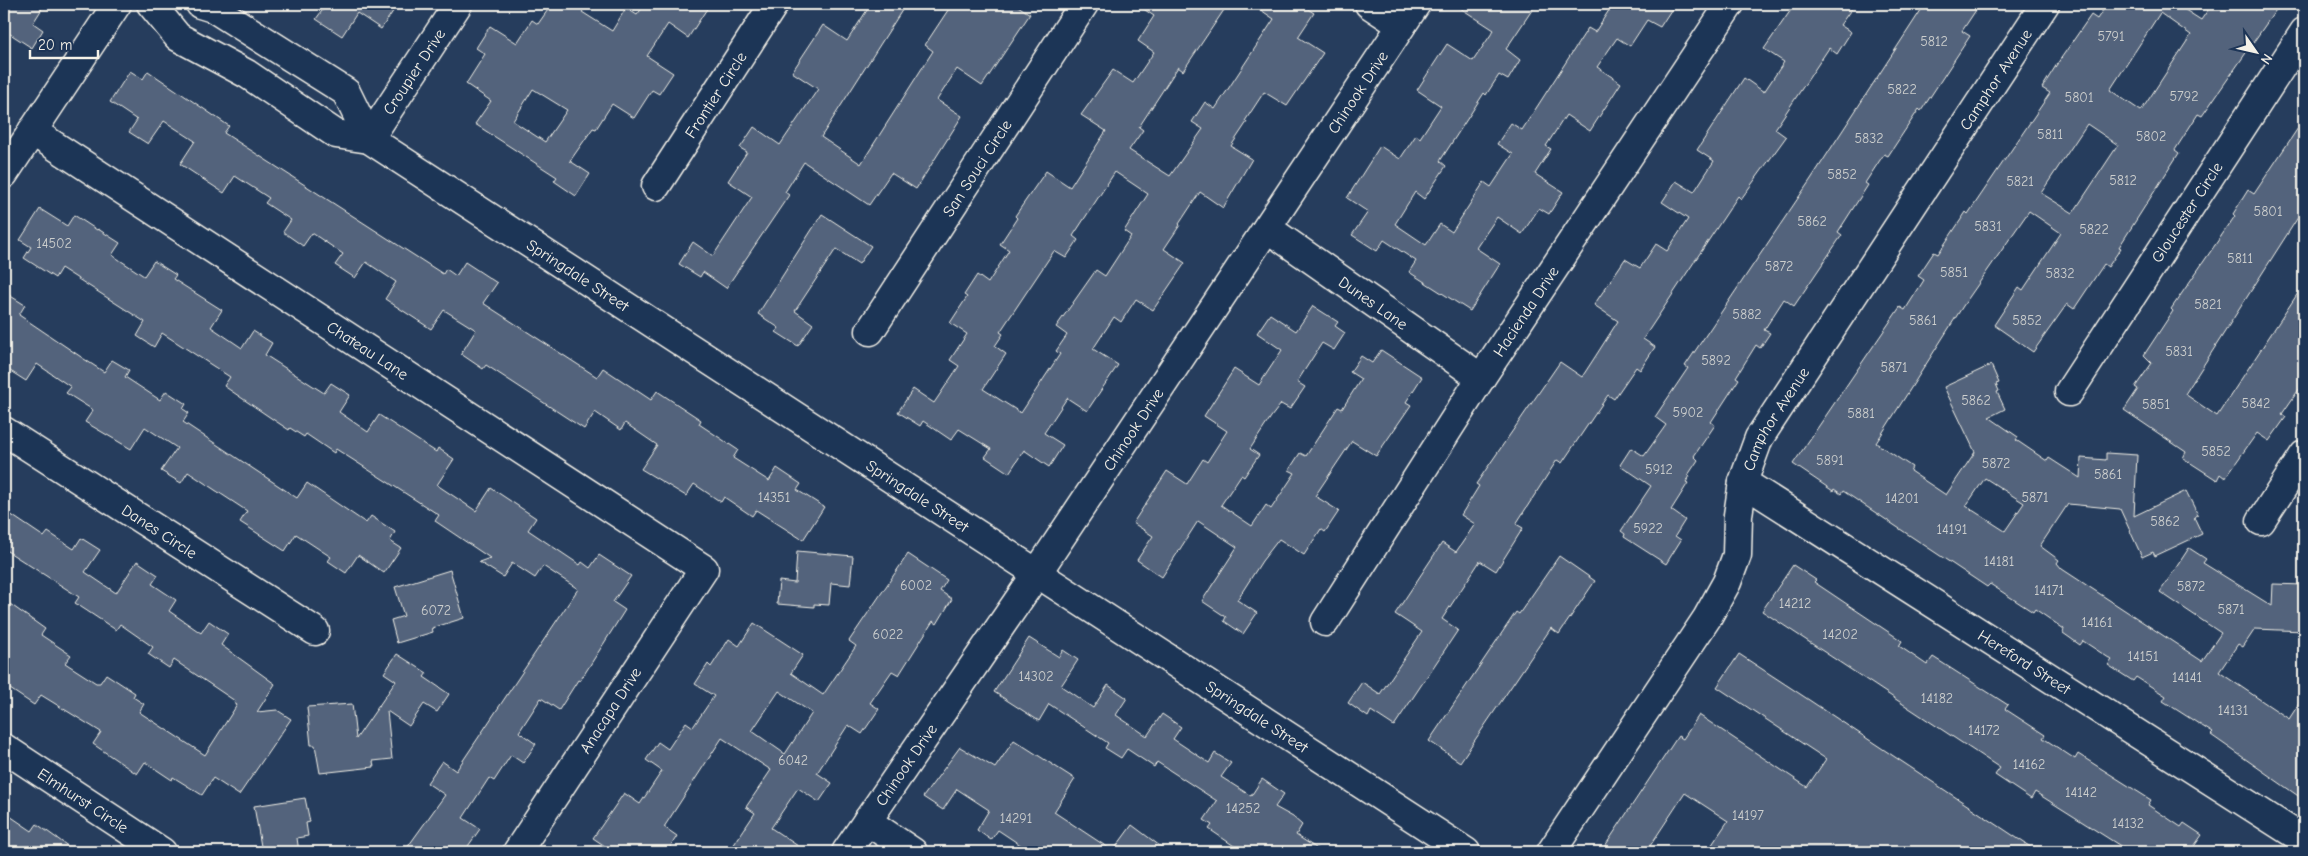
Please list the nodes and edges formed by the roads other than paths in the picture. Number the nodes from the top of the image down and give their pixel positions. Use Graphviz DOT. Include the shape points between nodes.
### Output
graph roads {
  1 [pos="117,4"];
  2 [pos="151,4"];
  3 [pos="200,4"];
  4 [pos="458,4"];
  5 [pos="774,4"];
  6 [pos="1084,4"];
  7 [pos="1369,4"];
  8 [pos="1730,4"];
  9 [pos="2045,4"];
  10 [pos="1408,14"];
  11 [pos="2304,32"];
  12 [pos="32,132"];
  13 [pos="369,138"];
  14 [pos="4,174"];
  15 [pos="656,186"];
  16 [pos="1267,228"];
  17 [pos="870,331"];
  18 [pos="1481,378"];
  19 [pos="2068,392"];
  20 [pos="4,431"];
  21 [pos="2304,455"];
  22 [pos="1744,482"];
  23 [pos="2261,521"];
  24 [pos="704,569"];
  25 [pos="1037,573"];
  26 [pos="1325,622"];
  27 [pos="316,631"];
  28 [pos="4,748"];
  29 [pos="867,821"];
  30 [pos="2304,840"];
  31 [pos="162,852"];
  32 [pos="517,852"];
  33 [pos="846,852"];
  34 [pos="913,852"];
  35 [pos="1466,852"];
  36 [pos="1551,852"];
  1 -- 12 [label="street"];
  2 -- 13 [label="street, Springdale Street" via="178,37 247,74 336,134"];
  3 -- 13 [label="street" via="213,8 346,92"];
  4 -- 13 [label="street, Croupier Drive"];
  5 -- 15 [label="street, Frontier Circle"];
  6 -- 17 [label="street, San Souci Circle"];
  7 -- 10 [label="street"];
  8 -- 18 [label="street, Hacienda Drive"];
  9 -- 22 [label="street, Camphor Avenue" via="1759,438"];
  10 -- 16 [label="street, Chinook Drive"];
  11 -- 19 [label="street, Gloucester Circle"];
  12 -- 14 [label="street"];
  12 -- 24 [label="street, Chateau Lane"];
  13 -- 25 [label="street, Springdale Street"];
  16 -- 18 [label="street, Dunes Lane"];
  16 -- 25 [label="street, Chinook Drive"];
  18 -- 26 [label="street, Hacienda Drive"];
  20 -- 27 [label="street, Danes Circle"];
  21 -- 23 [label="street"];
  22 -- 30 [label="street, Hereford Street"];
  22 -- 36 [label="street, Camphor Avenue" via="1738,516 1737,555 1727,582 1707,618"];
  24 -- 32 [label="street, Anacapa Drive"];
  25 -- 29 [label="street, Chinook Drive"];
  25 -- 35 [label="street, Springdale Street"];
  28 -- 31 [label="street, Elmhurst Circle"];
  29 -- 33 [label="street, Chinook Drive"];
  29 -- 34 [label="street"];
}
